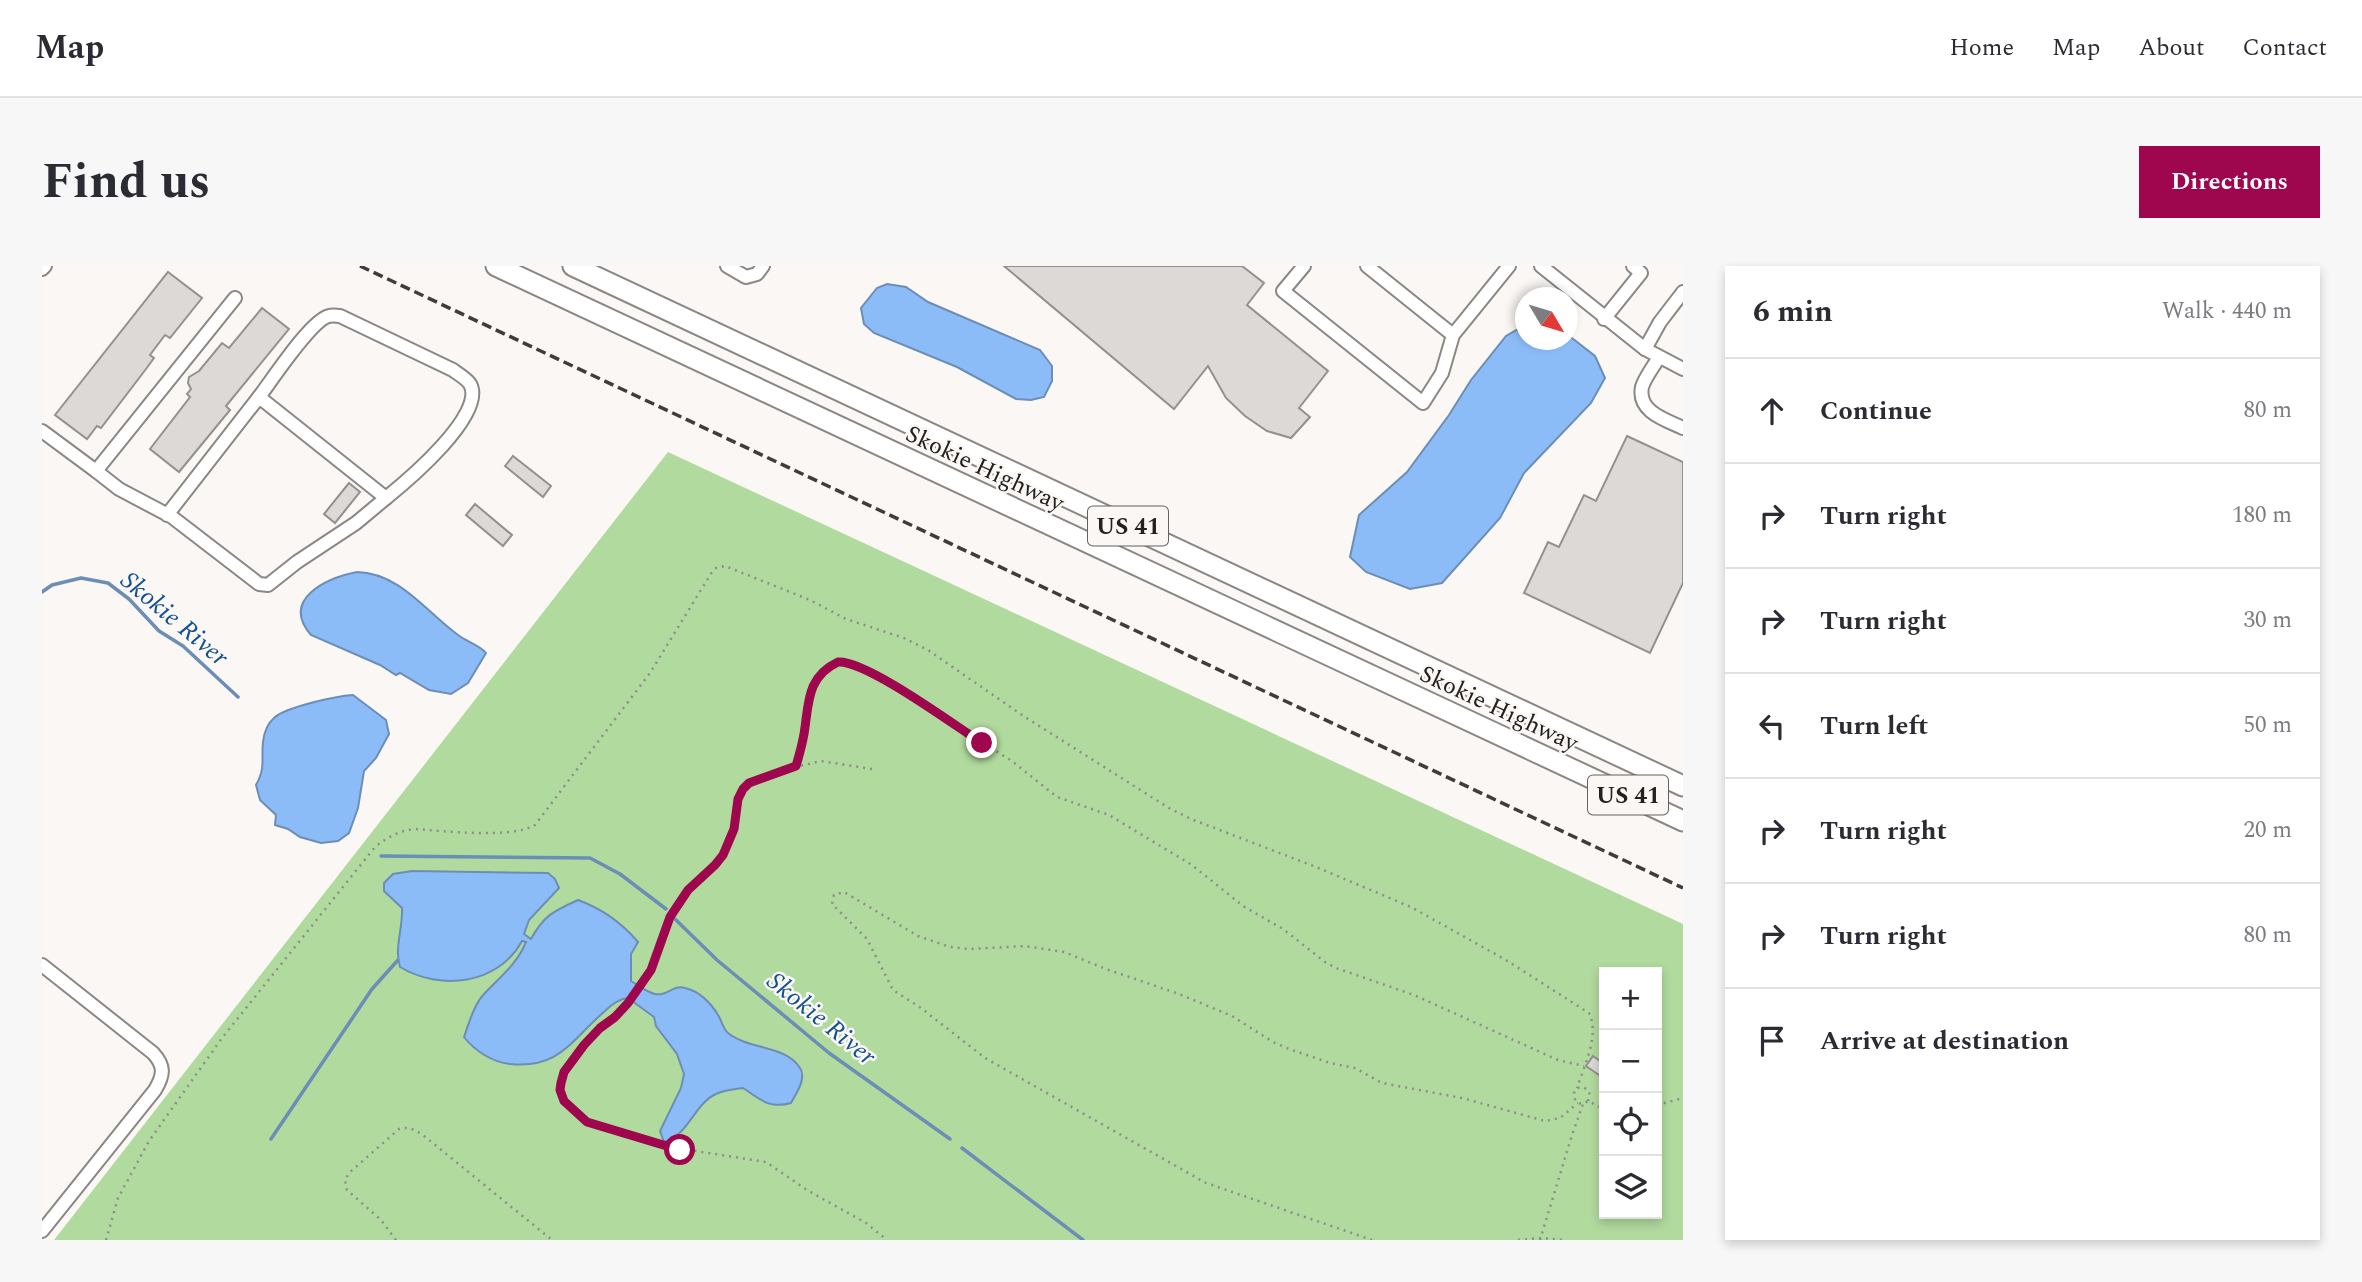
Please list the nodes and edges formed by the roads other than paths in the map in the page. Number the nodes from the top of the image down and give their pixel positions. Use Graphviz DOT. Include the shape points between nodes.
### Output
graph roads {
  1 [pos="496,266"];
  2 [pos="573,266"];
  3 [pos="727,266"];
  4 [pos="763,266"];
  5 [pos="1304,266"];
  6 [pos="1367,266"];
  7 [pos="1509,266"];
  8 [pos="1541,266"];
  9 [pos="1640,268"];
  10 [pos="235,298"];
  11 [pos="1680,300"];
  12 [pos="1604,319"];
  13 [pos="1453,335"];
  14 [pos="1645,349"];
  15 [pos="1659,357"];
  16 [pos="1683,369"];
  17 [pos="259,397"];
  18 [pos="1683,428"];
  19 [pos="42,431"];
  20 [pos="96,471"];
  21 [pos="386,498"];
  22 [pos="167,514"];
  23 [pos="1683,786"];
  24 [pos="1683,821"];
  25 [pos="42,965"];
  26 [pos="42,1231"];
  1 -- 24 [label="highway, Skokie Highway / US 41"];
  2 -- 23 [label="highway, Skokie Highway / US 41"];
  3 -- 4 [label="street" via="746,276 757,274"];
  5 -- 13 [label="street" via="1283,291 1423,403 1443,373"];
  6 -- 13 [label="street"];
  7 -- 13 [label="street"];
  8 -- 12 [label="street"];
  9 -- 12 [label="street"];
  10 -- 20 [label="street"];
  11 -- 14 [label="street"];
  12 -- 14 [label="street"];
  14 -- 15 [label="street"];
  15 -- 16 [label="street"];
  15 -- 18 [label="street" via="1642,387 1643,401 1651,413"];
  17 -- 21 [label="street"];
  17 -- 21 [label="street" via="307,333 329,316 341,316 453,370 471,385 471,404 436,453"];
  17 -- 22 [label="street"];
  19 -- 20 [label="street"];
  20 -- 22 [label="street"];
  21 -- 22 [label="street" via="268,585 259,584"];
  25 -- 26 [label="street" via="161,1061 162,1079"];
}
